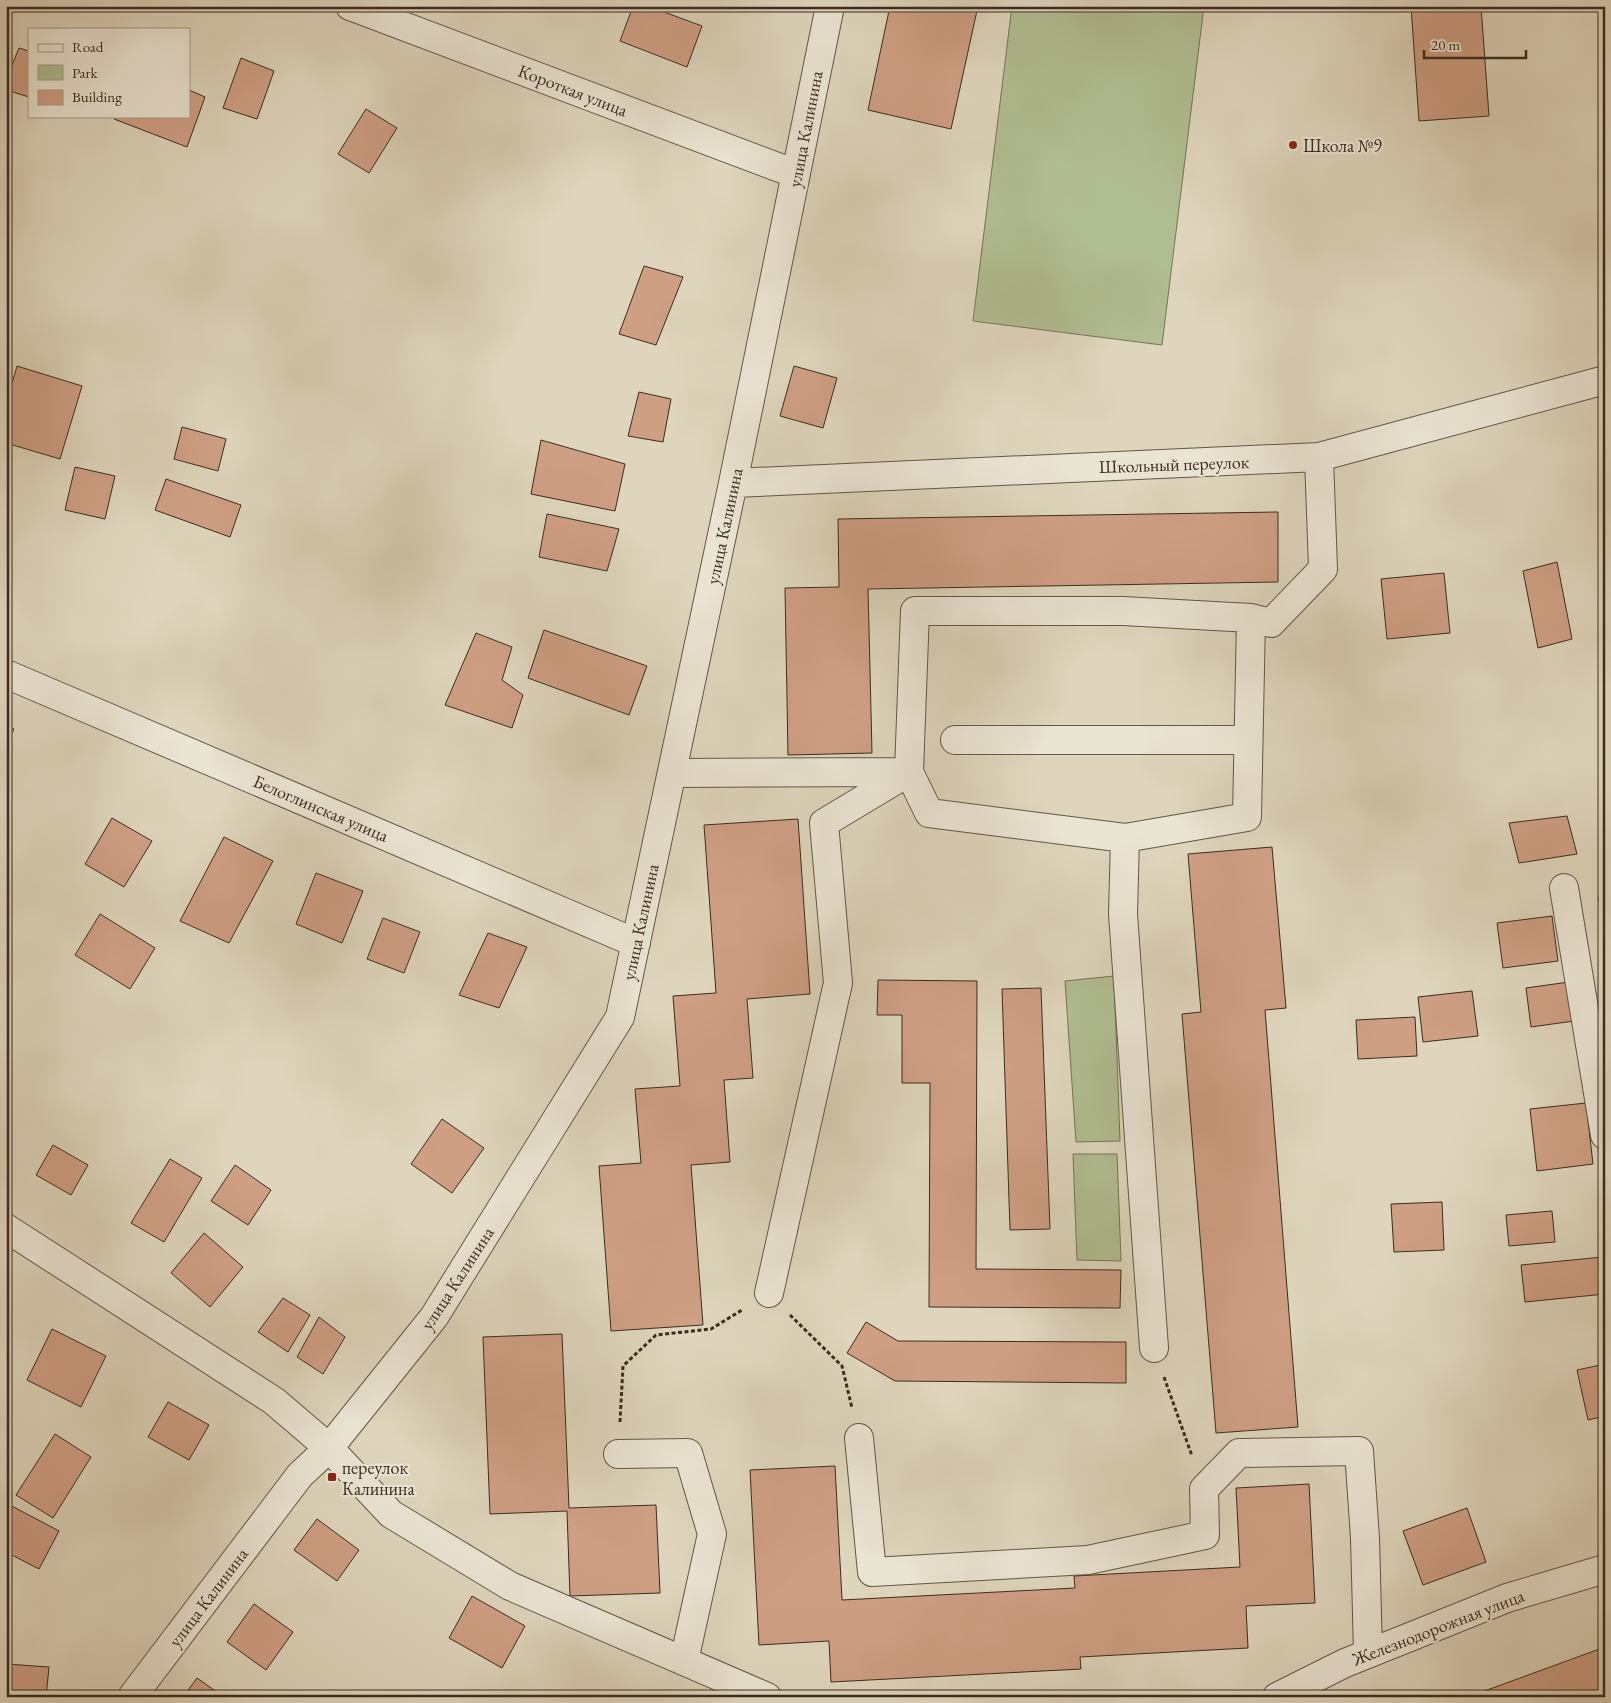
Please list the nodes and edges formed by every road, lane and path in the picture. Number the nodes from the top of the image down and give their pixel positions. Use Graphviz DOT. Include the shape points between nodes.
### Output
graph roads {
  1 [pos="350,6"];
  2 [pos="830,6"];
  3 [pos="796,174"];
  4 [pos="1605,380"];
  5 [pos="1319,457"];
  6 [pos="733,483"];
  7 [pos="1250,618"];
  8 [pos="6,674"];
  9 [pos="955,740"];
  10 [pos="1247,740"];
  11 [pos="909,772"];
  12 [pos="672,773"];
  13 [pos="1125,838"];
  14 [pos="1564,888"];
  15 [pos="636,943"];
  16 [pos="1605,1135"];
  17 [pos="6,1228"];
  18 [pos="769,1293"];
  19 [pos="1154,1348"];
  20 [pos="859,1438"];
  21 [pos="328,1448"];
  22 [pos="618,1454"];
  23 [pos="1204,1489"];
  24 [pos="1605,1569"];
  25 [pos="1368,1654"];
  26 [pos="684,1661"];
  27 [pos="132,1697"];
  28 [pos="767,1697"];
  29 [pos="1277,1697"];
  1 -- 3 [label="street, Короткая улица"];
  2 -- 3 [label="street, улица Калинина"];
  3 -- 6 [label="street, улица Калинина"];
  4 -- 5 [label="street, Школьный переулок"];
  5 -- 6 [label="street, Школьный переулок"];
  5 -- 7 [label="street" via="1322,569 1271,623"];
  6 -- 12 [label="street, улица Калинина"];
  7 -- 10 [label="street"];
  7 -- 11 [label="street" via="1123,611 914,611"];
  8 -- 15 [label="street, Белоглинская улица"];
  9 -- 10 [label="street"];
  10 -- 13 [label="street" via="1247,818"];
  11 -- 12 [label="street"];
  11 -- 13 [label="street" via="929,813"];
  11 -- 18 [label="street" via="824,823 838,983"];
  12 -- 15 [label="street, улица Калинина"];
  13 -- 19 [label="street" via="1123,914"];
  14 -- 16 [label="street"];
  15 -- 21 [label="street, улица Калинина" via="620,1017 434,1318"];
  17 -- 21 [label="street" via="274,1401"];
  18 -- 20 [label="path" via="842,1366"];
  18 -- 22 [label="path" via="711,1329 656,1335 624,1366"];
  19 -- 23 [label="path"];
  20 -- 23 [label="street" via="872,1572 1088,1560 1206,1535"];
  21 -- 26 [label="street" via="391,1514 510,1586"];
  21 -- 27 [label="street, улица Калинина" via="300,1475"];
  22 -- 26 [label="street" via="688,1453 712,1534"];
  23 -- 25 [label="street" via="1239,1453 1359,1451"];
  24 -- 25 [label="street, Железнодорожная улица" via="1507,1598"];
  25 -- 29 [label="street, Железнодорожная улица"];
  26 -- 28 [label="street"];
}
